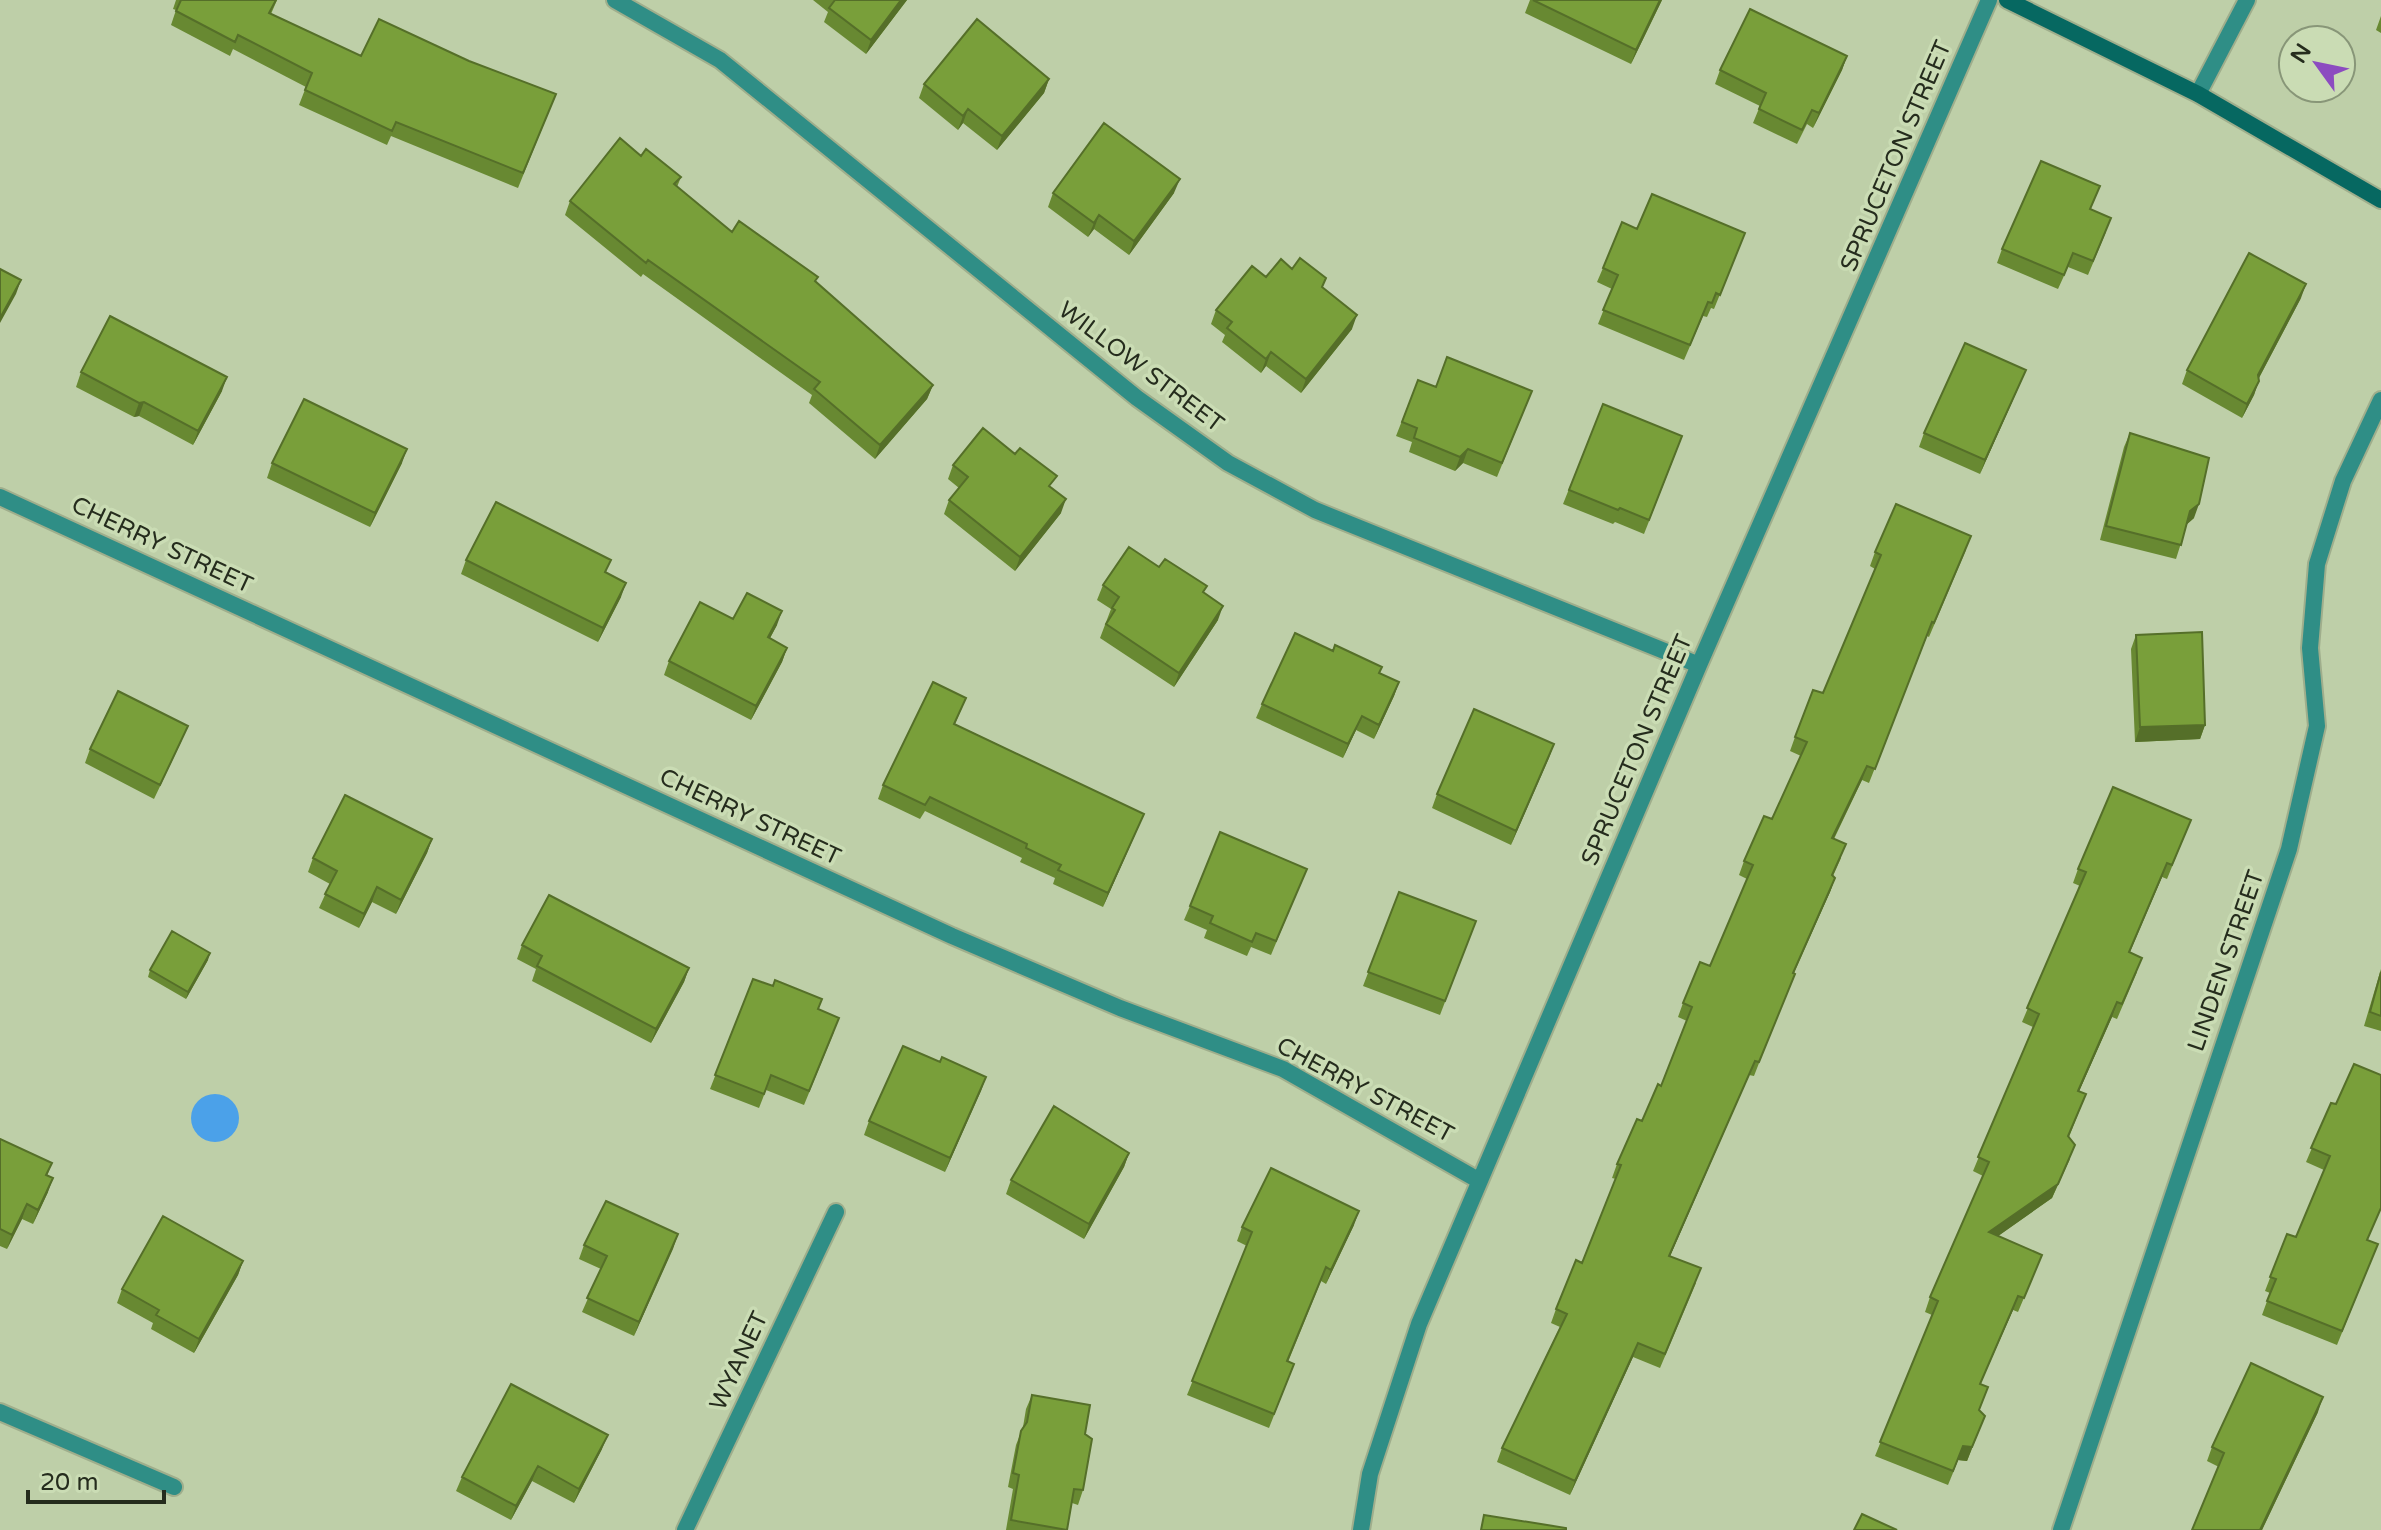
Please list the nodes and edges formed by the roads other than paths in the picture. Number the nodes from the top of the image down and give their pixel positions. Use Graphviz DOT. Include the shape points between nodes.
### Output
graph roads {
  1 [pos="615,0"];
  2 [pos="1989,0"];
  3 [pos="2007,0"];
  4 [pos="2247,0"];
  5 [pos="2198,94"];
  6 [pos="2381,200"];
  7 [pos="2381,400"];
  8 [pos="0,497"];
  9 [pos="1699,665"];
  10 [pos="1478,1180"];
  11 [pos="836,1212"];
  12 [pos="0,1412"];
  13 [pos="174,1487"];
  14 [pos="685,1530"];
  15 [pos="1361,1530"];
  16 [pos="2061,1530"];
  1 -- 9 [label="street, WILLOW STREET" via="720,60 1137,398 1228,463 1315,510"];
  2 -- 9 [label="street, SPRUCETON STREET"];
  3 -- 5 [label="street"];
  4 -- 5 [label="street"];
  5 -- 6 [label="street"];
  7 -- 16 [label="street, LINDEN STREET" via="2343,481 2317,564 2310,648 2317,726 2289,849"];
  8 -- 10 [label="street, CHERRY STREET" via="952,936 1120,1008 1283,1069"];
  9 -- 10 [label="street, SPRUCETON STREET"];
  10 -- 15 [label="street, SPRUCETON STREET" via="1419,1324 1370,1474"];
  11 -- 14 [label="street, WYANET"];
  12 -- 13 [label="street"];
}
